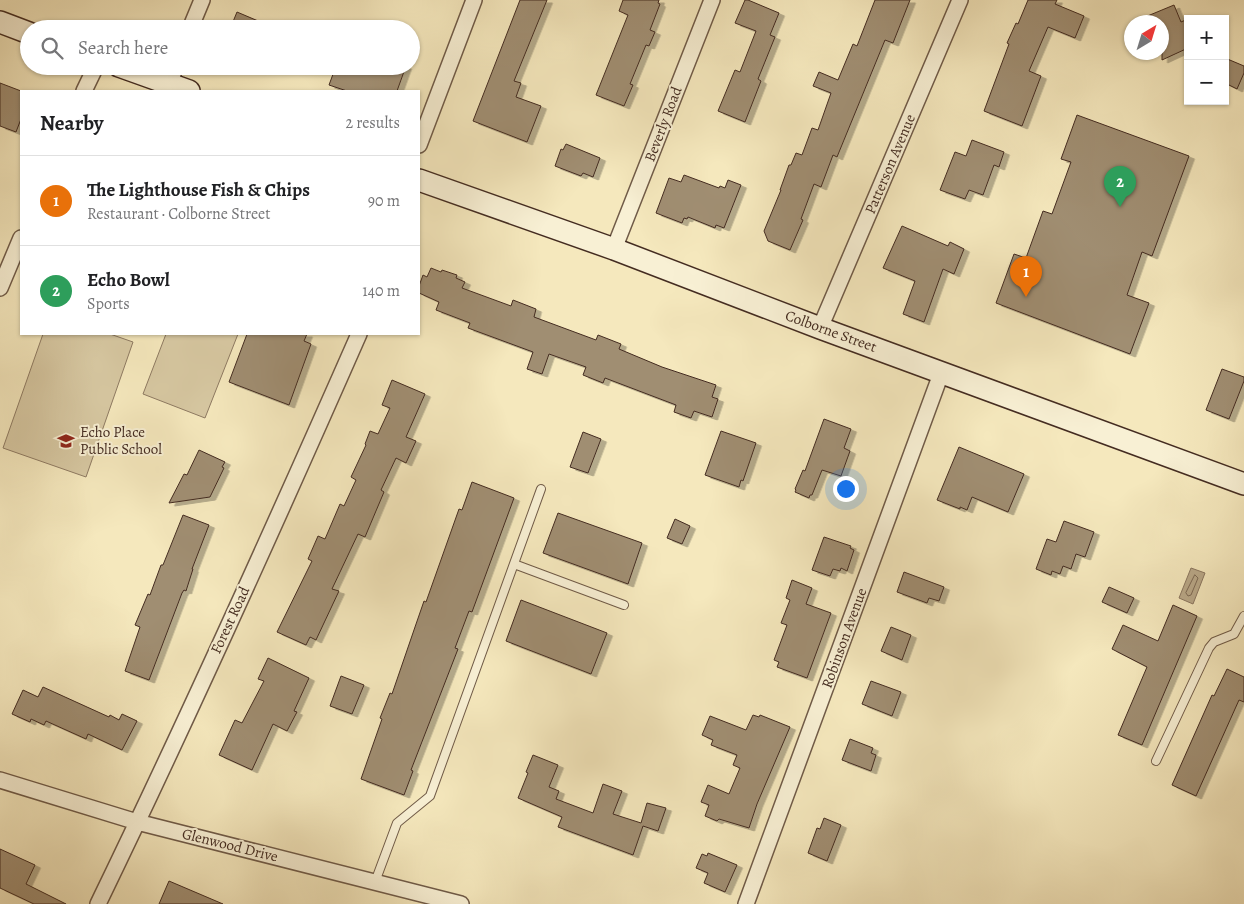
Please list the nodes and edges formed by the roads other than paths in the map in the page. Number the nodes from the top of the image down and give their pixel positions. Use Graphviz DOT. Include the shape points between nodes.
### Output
graph roads {
  1 [pos="202,0"];
  2 [pos="474,0"];
  3 [pos="712,0"];
  4 [pos="960,0"];
  5 [pos="194,20"];
  6 [pos="0,22"];
  7 [pos="20,30"];
  8 [pos="92,75"];
  9 [pos="172,75"];
  10 [pos="84,90"];
  11 [pos="188,90"];
  12 [pos="420,142"];
  13 [pos="420,180"];
  14 [pos="20,240"];
  15 [pos="614,249"];
  16 [pos="0,288"];
  17 [pos="820,328"];
  18 [pos="359,335"];
  19 [pos="942,372"];
  20 [pos="1244,484"];
  21 [pos="541,489"];
  22 [pos="514,564"];
  23 [pos="624,605"];
  24 [pos="1244,616"];
  25 [pos="1156,761"];
  26 [pos="0,780"];
  27 [pos="138,822"];
  28 [pos="375,882"];
  29 [pos="98,904"];
  30 [pos="461,904"];
  31 [pos="746,904"];
  1 -- 5 [label="street"];
  2 -- 12 [label="street"];
  3 -- 15 [label="street, Beverly Road"];
  4 -- 17 [label="street, Patterson Avenue"];
  6 -- 7 [label="main road"];
  8 -- 10 [label="street"];
  9 -- 11 [label="main road"];
  13 -- 15 [label="main road, Colborne Street"];
  14 -- 16 [label="street"];
  15 -- 17 [label="main road, Colborne Street"];
  17 -- 19 [label="main road, Colborne Street"];
  18 -- 27 [label="street, Forest Road"];
  19 -- 20 [label="main road, Colborne Street"];
  19 -- 31 [label="street, Robinson Avenue"];
  21 -- 22 [label="lane"];
  22 -- 23 [label="lane"];
  22 -- 28 [label="lane" via="430,796 397,823"];
  24 -- 25 [label="lane" via="1234,634 1214,642 1209,648"];
  26 -- 27 [label="street, Glenwood Drive"];
  27 -- 28 [label="street, Glenwood Drive"];
  27 -- 29 [label="street, Forest Road"];
  28 -- 30 [label="street, Glenwood Drive"];
}
